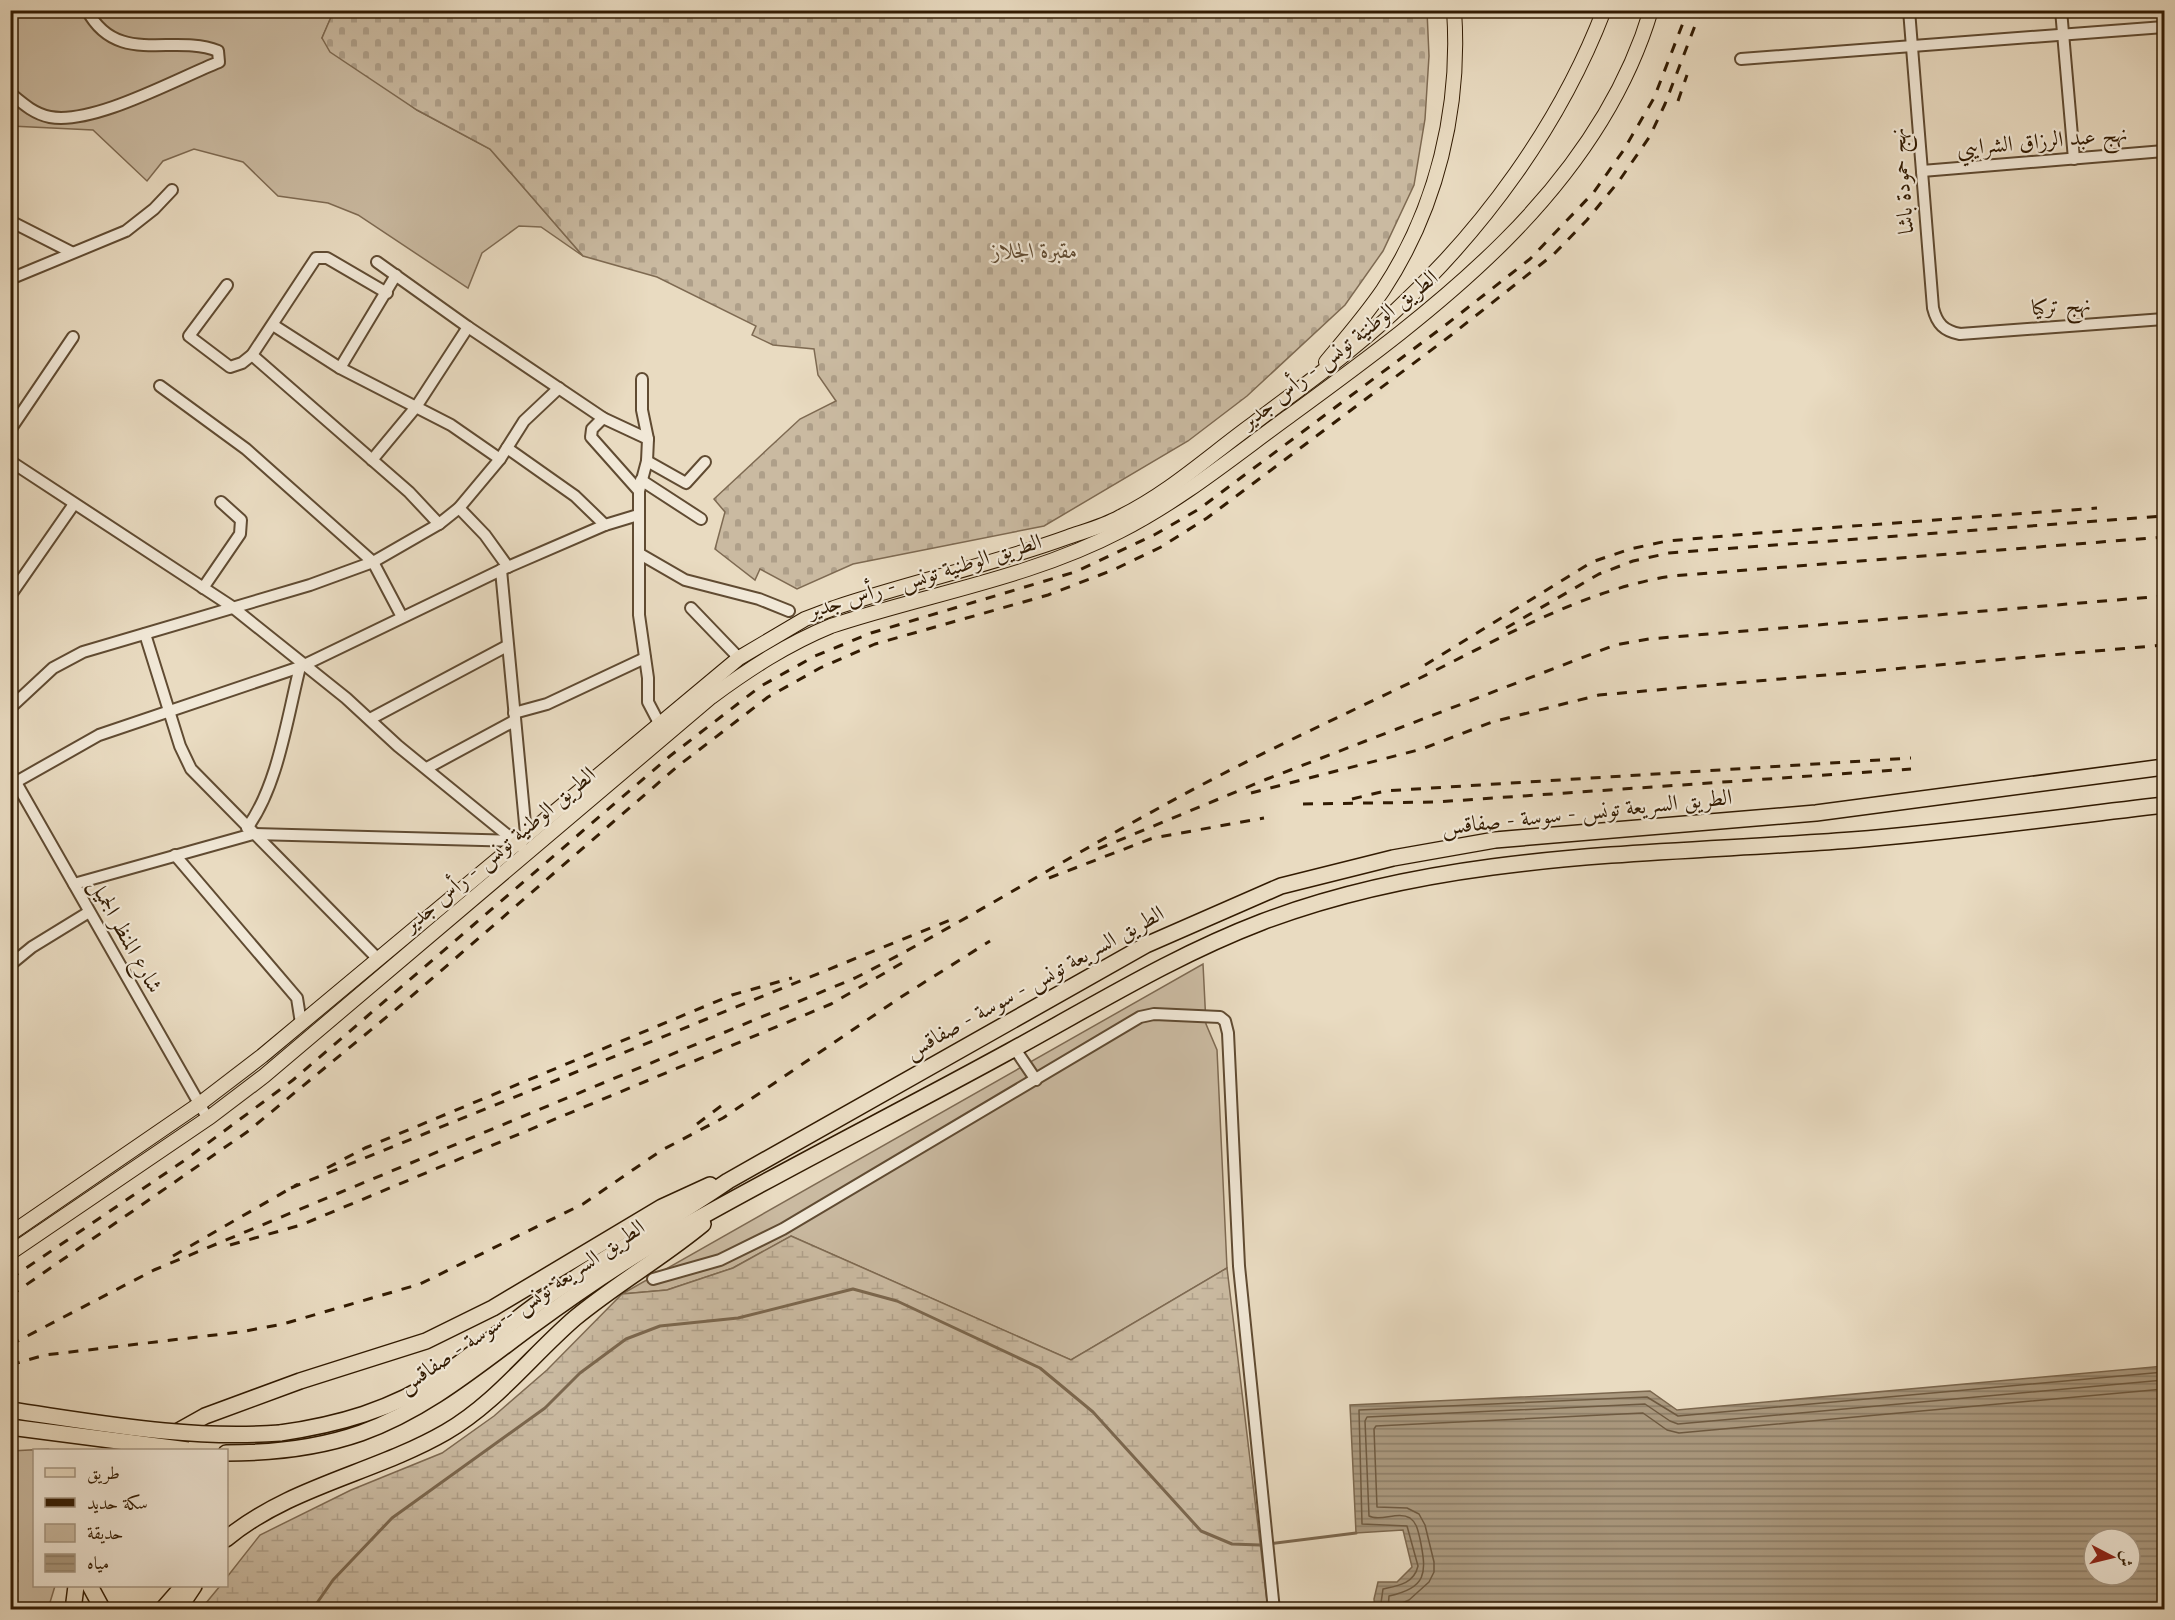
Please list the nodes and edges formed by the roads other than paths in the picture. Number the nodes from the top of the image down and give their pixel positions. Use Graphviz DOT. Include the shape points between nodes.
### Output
graph roads {
  1 [pos="87,10"];
  2 [pos="1454,10"];
  3 [pos="1604,10"];
  4 [pos="1652,10"];
  5 [pos="1910,10"];
  6 [pos="2061,10"];
  7 [pos="2164,27"];
  8 [pos="2062,33"];
  9 [pos="1912,46"];
  10 [pos="1741,59"];
  11 [pos="10,93"];
  12 [pos="2164,152"];
  13 [pos="2074,159"];
  14 [pos="1922,171"];
  15 [pos="172,190"];
  16 [pos="10,221"];
  17 [pos="71,252"];
  18 [pos="377,262"];
  19 [pos="396,275"];
  20 [pos="10,279"];
  21 [pos="227,285"];
  22 [pos="387,293"];
  23 [pos="2164,319"];
  24 [pos="273,325"];
  25 [pos="468,327"];
  26 [pos="1960,334"];
  27 [pos="73,337"];
  28 [pos="252,355"];
  29 [pos="340,368"];
  30 [pos="642,380"];
  31 [pos="1307,384"];
  32 [pos="160,386"];
  33 [pos="559,388"];
  34 [pos="416,408"];
  35 [pos="603,418"];
  36 [pos="10,430"];
  37 [pos="648,439"];
  38 [pos="507,448"];
  39 [pos="500,459"];
  40 [pos="372,460"];
  41 [pos="10,461"];
  42 [pos="646,461"];
  43 [pos="705,462"];
  44 [pos="640,486"];
  45 [pos="221,502"];
  46 [pos="74,504"];
  47 [pos="459,508"];
  48 [pos="638,515"];
  49 [pos="701,519"];
  50 [pos="439,524"];
  51 [pos="605,525"];
  52 [pos="640,554"];
  53 [pos="373,562"];
  54 [pos="504,568"];
  55 [pos="203,588"];
  56 [pos="10,596"];
  57 [pos="231,606"];
  58 [pos="691,608"];
  59 [pos="789,611"];
  60 [pos="402,617"];
  61 [pos="145,634"];
  62 [pos="507,646"];
  63 [pos="645,658"];
  64 [pos="739,658"];
  65 [pos="302,666"];
  66 [pos="10,708"];
  67 [pos="171,711"];
  68 [pos="514,717"];
  69 [pos="370,719"];
  70 [pos="659,723"];
  71 [pos="2164,758"];
  72 [pos="2164,767"];
  73 [pos="427,768"];
  74 [pos="2138,770"];
  75 [pos="13,777"];
  76 [pos="2164,805"];
  77 [pos="250,831"];
  78 [pos="522,838"];
  79 [pos="529,853"];
  80 [pos="175,855"];
  81 [pos="74,884"];
  82 [pos="90,912"];
  83 [pos="379,960"];
  84 [pos="10,966"];
  85 [pos="301,1023"];
  86 [pos="1015,1049"];
  87 [pos="1036,1080"];
  88 [pos="198,1105"];
  89 [pos="208,1119"];
  90 [pos="728,1181"];
  91 [pos="729,1203"];
  92 [pos="10,1233"];
  93 [pos="10,1253"];
  94 [pos="652,1279"];
  95 [pos="10,1410"];
  96 [pos="10,1427"];
  97 [pos="154,1449"];
  98 [pos="180,1449"];
  99 [pos="228,1453"];
  100 [pos="228,1538"];
  101 [pos="76,1587"];
  102 [pos="91,1587"];
  103 [pos="182,1587"];
  104 [pos="193,1587"];
  105 [pos="74,1610"];
  106 [pos="103,1610"];
  107 [pos="162,1610"];
  108 [pos="178,1610"];
  109 [pos="1274,1610"];
  1 -- 11 [label="street" via="94,23 122,44 203,45 219,51 219,62 122,103 74,118 48,117 27,108"];
  2 -- 31 [label="main road" via="1455,55 1448,124 1442,156 1419,222 1383,289"];
  3 -- 31 [label="main road, الطريق الوطنية تونس - رأس جدير" via="1551,120 1486,212 1415,292"];
  4 -- 79 [label="main road, الطريق الوطنية تونس - رأس جدير" via="1628,70 1601,121 1568,170 1497,249 1458,285 1347,374 1209,477 1120,531 1055,559 880,610 801,638 711,697"];
  5 -- 9 [label="street, نهج حمودة باشا"];
  6 -- 8 [label="street"];
  7 -- 8 [label="street"];
  8 -- 9 [label="street"];
  8 -- 13 [label="street"];
  9 -- 10 [label="street"];
  9 -- 14 [label="street, نهج حمودة باشا"];
  12 -- 13 [label="street, نهج عبد الرزاق الشرايبي"];
  13 -- 14 [label="street, نهج عبد الرزاق الشرايبي"];
  14 -- 26 [label="street, نهج حمودة باشا" via="1935,318 1944,329"];
  15 -- 17 [label="street" via="126,231"];
  16 -- 17 [label="street"];
  17 -- 20 [label="street"];
  18 -- 19 [label="street"];
  19 -- 22 [label="street"];
  19 -- 25 [label="street"];
  21 -- 28 [label="street" via="189,336 230,367"];
  22 -- 24 [label="street" via="327,258 316,258"];
  22 -- 29 [label="street"];
  23 -- 26 [label="street, نهج تركيا"];
  24 -- 28 [label="street"];
  24 -- 29 [label="street"];
  25 -- 33 [label="street"];
  25 -- 34 [label="street"];
  27 -- 36 [label="street"];
  28 -- 40 [label="street"];
  29 -- 34 [label="street"];
  30 -- 37 [label="street" via="642,410"];
  31 -- 64 [label="main road, الطريق الوطنية تونس - رأس جدير" via="1188,476 1119,518 1031,550 834,608 805,619"];
  32 -- 53 [label="street" via="246,449"];
  33 -- 35 [label="street"];
  33 -- 38 [label="street" via="524,421"];
  34 -- 39 [label="street"];
  34 -- 40 [label="street"];
  35 -- 37 [label="street"];
  35 -- 44 [label="street" via="592,429 591,437"];
  37 -- 42 [label="street"];
  38 -- 39 [label="street"];
  38 -- 51 [label="street" via="575,496"];
  39 -- 47 [label="street"];
  40 -- 50 [label="street"];
  41 -- 46 [label="street"];
  42 -- 43 [label="street" via="686,483"];
  42 -- 44 [label="street"];
  44 -- 48 [label="street"];
  44 -- 49 [label="street"];
  45 -- 55 [label="street" via="241,520 240,534"];
  46 -- 55 [label="street"];
  46 -- 56 [label="street"];
  47 -- 50 [label="street"];
  47 -- 54 [label="street" via="485,535"];
  48 -- 51 [label="street"];
  48 -- 52 [label="street"];
  50 -- 53 [label="street"];
  51 -- 54 [label="street"];
  52 -- 59 [label="street" via="685,580"];
  52 -- 63 [label="street" via="639,615"];
  53 -- 57 [label="street" via="310,585"];
  53 -- 60 [label="street"];
  54 -- 60 [label="street"];
  54 -- 62 [label="street"];
  55 -- 57 [label="street"];
  57 -- 61 [label="street"];
  57 -- 65 [label="street"];
  58 -- 64 [label="street"];
  60 -- 65 [label="street"];
  61 -- 66 [label="street" via="69,658 39,679"];
  61 -- 67 [label="street"];
  62 -- 68 [label="street"];
  62 -- 69 [label="street"];
  63 -- 68 [label="street"];
  63 -- 70 [label="street" via="648,702"];
  64 -- 70 [label="main road, الطريق الوطنية تونس - رأس جدير"];
  65 -- 67 [label="street"];
  65 -- 69 [label="street"];
  65 -- 77 [label="street" via="270,783"];
  67 -- 75 [label="street" via="99,735"];
  67 -- 77 [label="street" via="191,769"];
  68 -- 73 [label="street"];
  68 -- 78 [label="street"];
  69 -- 73 [label="street"];
  70 -- 78 [label="main road, الطريق الوطنية تونس - رأس جدير"];
  71 -- 74 [label="highway"];
  72 -- 74 [label="highway, الطريق السريعة تونس - سوسة - صفاقس"];
  73 -- 78 [label="street"];
  74 -- 90 [label="highway, الطريق السريعة تونس - سوسة - صفاقس" via="1815,813 1495,840 1393,858 1281,886 1146,945"];
  75 -- 81 [label="street, شارع المنظر الجميل"];
  76 -- 86 [label="highway, الطريق السريعة تونس - سوسة - صفاقس" via="1914,834 1569,860 1397,884 1347,895 1260,923 1145,975"];
  77 -- 78 [label="street"];
  77 -- 80 [label="street"];
  77 -- 83 [label="street"];
  78 -- 79 [label="street"];
  78 -- 83 [label="main road, الطريق الوطنية تونس - رأس جدير"];
  79 -- 89 [label="main road, الطريق الوطنية تونس - رأس جدير"];
  80 -- 81 [label="street"];
  80 -- 85 [label="street" via="297,998"];
  81 -- 82 [label="street, شارع المنظر الجميل"];
  82 -- 84 [label="street" via="32,947"];
  82 -- 88 [label="street, شارع المنظر الجميل"];
  83 -- 85 [label="main road, الطريق الوطنية تونس - رأس جدير"];
  85 -- 88 [label="main road, الطريق الوطنية تونس - رأس جدير"];
  86 -- 87 [label="street"];
  86 -- 91 [label="highway, الطريق السريعة تونس - سوسة - صفاقس"];
  87 -- 94 [label="street" via="783,1230 720,1260"];
  87 -- 109 [label="street" via="1147,1015 1213,1015 1225,1021 1239,1266"];
  88 -- 89 [label="street, شارع المنظر الجميل"];
  88 -- 92 [label="main road, الطريق الوطنية تونس - رأس جدير"];
  89 -- 93 [label="main road, الطريق الوطنية تونس - رأس جدير"];
  90 -- 95 [label="highway, الطريق السريعة تونس - سوسة - صفاقس, bridge" via="673,1220 558,1289 440,1377 355,1418 323,1427 238,1437"];
  90 -- 97 [label="highway" via="706,1186 662,1208 493,1308 426,1341 205,1416 167,1437"];
  91 -- 99 [label="highway, الطريق السريعة تونس - سوسة - صفاقس" via="605,1274 449,1389 416,1408 358,1434 289,1450"];
  91 -- 100 [label="highway" via="675,1248 577,1317 476,1413 392,1460 266,1510"];
  96 -- 98 [label="highway, bridge"];
  101 -- 105 [label="highway"];
  102 -- 106 [label="highway"];
  103 -- 107 [label="highway"];
  104 -- 108 [label="highway"];
}
